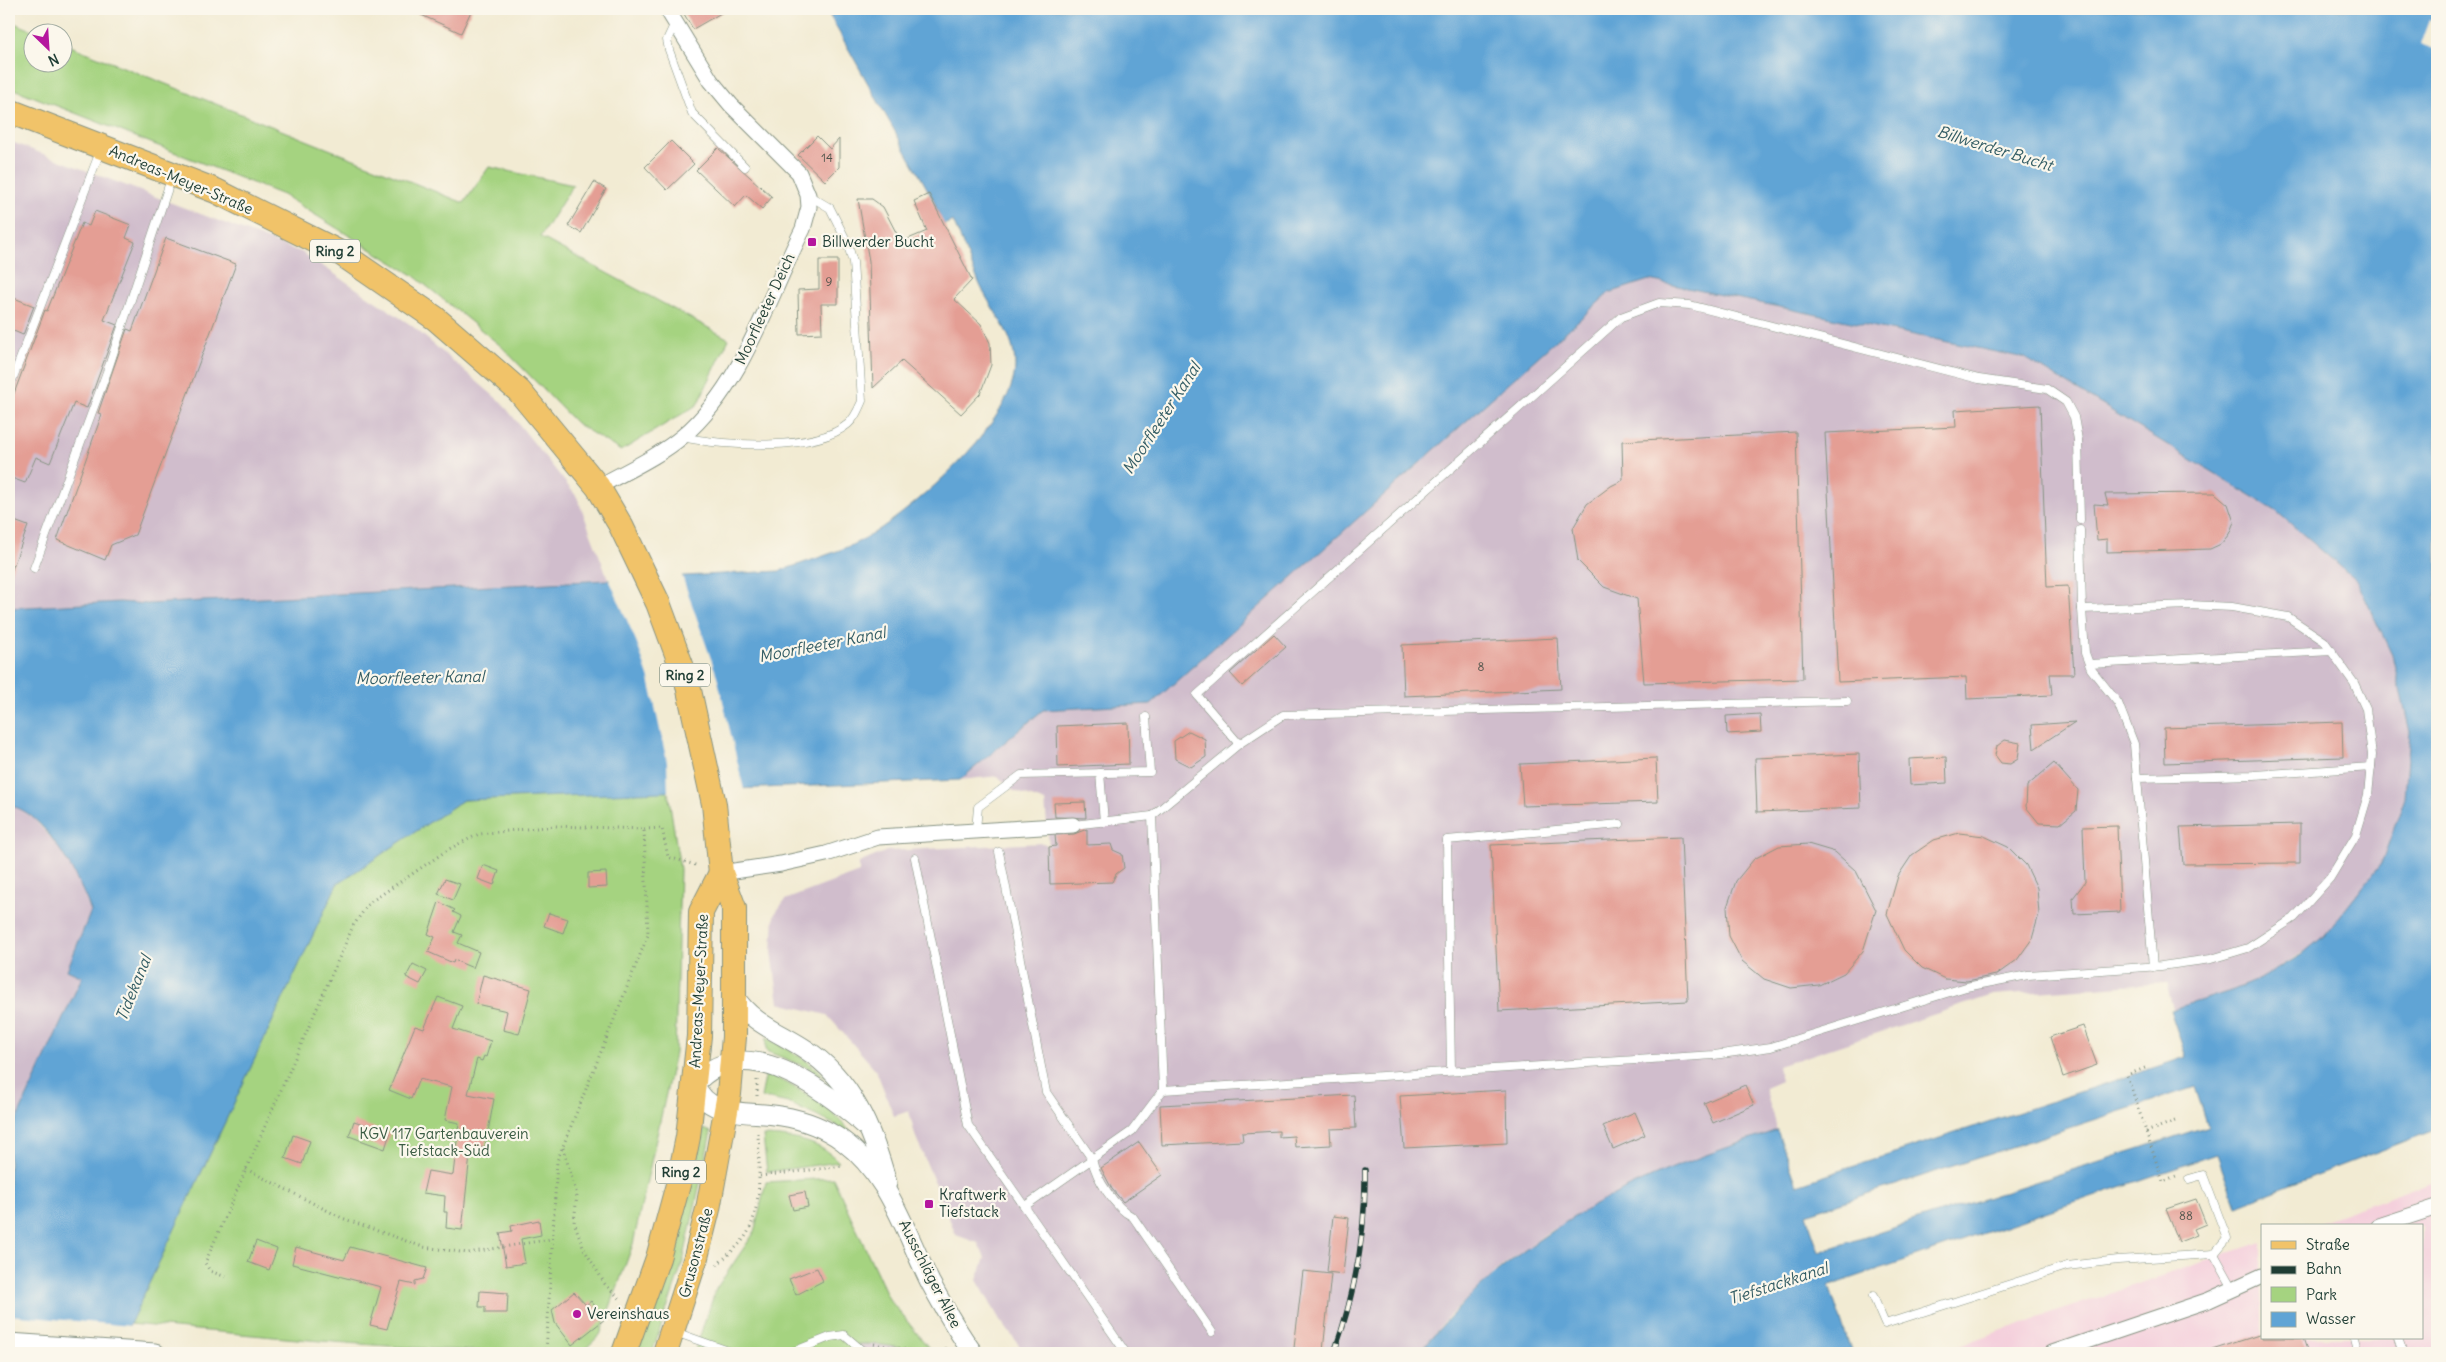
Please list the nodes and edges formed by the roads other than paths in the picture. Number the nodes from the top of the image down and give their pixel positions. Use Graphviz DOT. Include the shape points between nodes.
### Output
graph roads {
  1 [pos="667,9"];
  2 [pos="675,23"];
  3 [pos="9,111"];
  4 [pos="102,147"];
  5 [pos="745,167"];
  6 [pos="173,174"];
  7 [pos="808,195"];
  8 [pos="9,388"];
  9 [pos="682,437"];
  10 [pos="598,486"];
  11 [pos="2080,520"];
  12 [pos="2080,530"];
  13 [pos="34,568"];
  14 [pos="2082,609"];
  15 [pos="2332,651"];
  16 [pos="2090,664"];
  17 [pos="1847,701"];
  18 [pos="1146,717"];
  19 [pos="1239,744"];
  20 [pos="2371,767"];
  21 [pos="1100,774"];
  22 [pos="2137,778"];
  23 [pos="1152,816"];
  24 [pos="1104,822"];
  25 [pos="1620,824"];
  26 [pos="1074,825"];
  27 [pos="976,830"];
  28 [pos="999,852"];
  29 [pos="915,858"];
  30 [pos="721,873"];
  31 [pos="2153,967"];
  32 [pos="734,997"];
  33 [pos="732,1061"];
  34 [pos="1451,1072"];
  35 [pos="695,1084"];
  36 [pos="1163,1090"];
  37 [pos="726,1111"];
  38 [pos="867,1127"];
  39 [pos="1092,1159"];
  40 [pos="2185,1177"];
  41 [pos="890,1194"];
  42 [pos="1025,1206"];
  43 [pos="2437,1207"];
  44 [pos="2385,1224"];
  45 [pos="2214,1254"];
  46 [pos="2261,1276"];
  47 [pos="2234,1290"];
  48 [pos="1873,1296"];
  49 [pos="674,1331"];
  50 [pos="1212,1332"];
  51 [pos="2356,1340"];
  52 [pos="2399,1340"];
  53 [pos="9,1343"];
  54 [pos="128,1352"];
  55 [pos="155,1353"];
  56 [pos="624,1353"];
  57 [pos="665,1353"];
  58 [pos="734,1353"];
  59 [pos="790,1353"];
  60 [pos="865,1353"];
  61 [pos="974,1353"];
  62 [pos="1126,1353"];
  63 [pos="2052,1353"];
  64 [pos="2359,1353"];
  65 [pos="2403,1353"];
  1 -- 2 [label="street, Moorfleeter Deich"];
  2 -- 5 [label="lane" via="667,40 692,113"];
  2 -- 7 [label="street, Moorfleeter Deich" via="711,81 799,173"];
  3 -- 4 [label="main road, Andreas-Meyer-Straße / Ring 2"];
  4 -- 6 [label="main road, Andreas-Meyer-Straße / Ring 2"];
  4 -- 8 [label="lane"];
  6 -- 10 [label="main road, Andreas-Meyer-Straße / Ring 2" via="342,254 435,318 519,391"];
  6 -- 13 [label="lane" via="108,369"];
  7 -- 9 [label="street, Moorfleeter Deich" via="809,207 803,229 734,374 707,413"];
  7 -- 9 [label="lane" via="830,208 853,262 862,401 857,413 847,424 832,432 794,442 709,443"];
  9 -- 10 [label="street, Moorfleeter Deich"];
  10 -- 30 [label="main road, Andreas-Meyer-Straße / Ring 2" via="658,603 682,665 706,760"];
  11 -- 19 [label="lane" via="2078,440 2074,417 2066,402 2046,389 1979,379 1690,305 1659,303 1621,317 1197,695"];
  12 -- 14 [label="lane"];
  14 -- 15 [label="lane" via="2190,604 2232,607 2288,617 2324,641"];
  14 -- 16 [label="lane" via="2085,653"];
  15 -- 16 [label="lane"];
  15 -- 20 [label="lane" via="2354,683 2366,709"];
  16 -- 22 [label="lane" via="2118,702 2134,744"];
  17 -- 19 [label="lane" via="1283,715"];
  18 -- 21 [label="lane" via="1150,772"];
  19 -- 23 [label="lane"];
  20 -- 22 [label="lane"];
  20 -- 31 [label="lane" via="2368,795 2356,835 2330,878 2294,918 2248,948 2211,959"];
  21 -- 24 [label="lane"];
  21 -- 27 [label="lane" via="1021,775 978,807"];
  22 -- 31 [label="lane"];
  23 -- 24 [label="lane"];
  23 -- 36 [label="lane"];
  24 -- 26 [label="lane"];
  25 -- 34 [label="lane" via="1447,840"];
  26 -- 27 [label="street"];
  27 -- 30 [label="street" via="878,836 826,854"];
  28 -- 39 [label="lane" via="1046,1092"];
  29 -- 42 [label="lane" via="968,1125"];
  30 -- 32 [label="main road, Andreas-Meyer-Straße / Ring 2" via="734,908"];
  30 -- 35 [label="main road, Andreas-Meyer-Straße / Ring 2" via="701,912 700,1026"];
  31 -- 34 [label="lane" via="2028,975 1966,987 1771,1047 1714,1055"];
  32 -- 33 [label="main road, Andreas-Meyer-Straße / Ring 2"];
  32 -- 38 [label="street" via="751,1016 827,1065 846,1085"];
  33 -- 35 [label="street, Ausschläger Allee" via="711,1070"];
  33 -- 37 [label="main road, Grusonstraße / Ring 2"];
  33 -- 38 [label="street, Ausschläger Allee" via="758,1062 790,1074 847,1109"];
  34 -- 36 [label="lane"];
  35 -- 37 [label="street, Ausschläger Allee" via="708,1103"];
  35 -- 56 [label="main road, Ring 2" via="679,1181 658,1258"];
  36 -- 39 [label="lane" via="1132,1130"];
  37 -- 41 [label="street, Ausschläger Allee" via="778,1115 816,1124 845,1142 867,1163"];
  37 -- 49 [label="main road, Grusonstraße / Ring 2" via="708,1209"];
  38 -- 41 [label="street, Ausschläger Allee"];
  39 -- 42 [label="lane"];
  39 -- 50 [label="lane" via="1094,1171 1122,1211 1133,1217"];
  40 -- 45 [label="lane" via="2203,1175 2227,1238"];
  41 -- 61 [label="street, Ausschläger Allee" via="930,1282"];
  42 -- 62 [label="lane"];
  43 -- 44 [label="street"];
  45 -- 47 [label="lane"];
  45 -- 48 [label="lane" via="2067,1266 1885,1324"];
  46 -- 47 [label="street"];
  47 -- 63 [label="street"];
  49 -- 57 [label="main road, Grusonstraße / Ring 2"];
  49 -- 58 [label="lane"];
  51 -- 64 [label="lane"];
  52 -- 65 [label="lane"];
  53 -- 54 [label="street"];
  54 -- 55 [label="street"];
  59 -- 60 [label="lane" via="830,1337 844,1335"];
}
